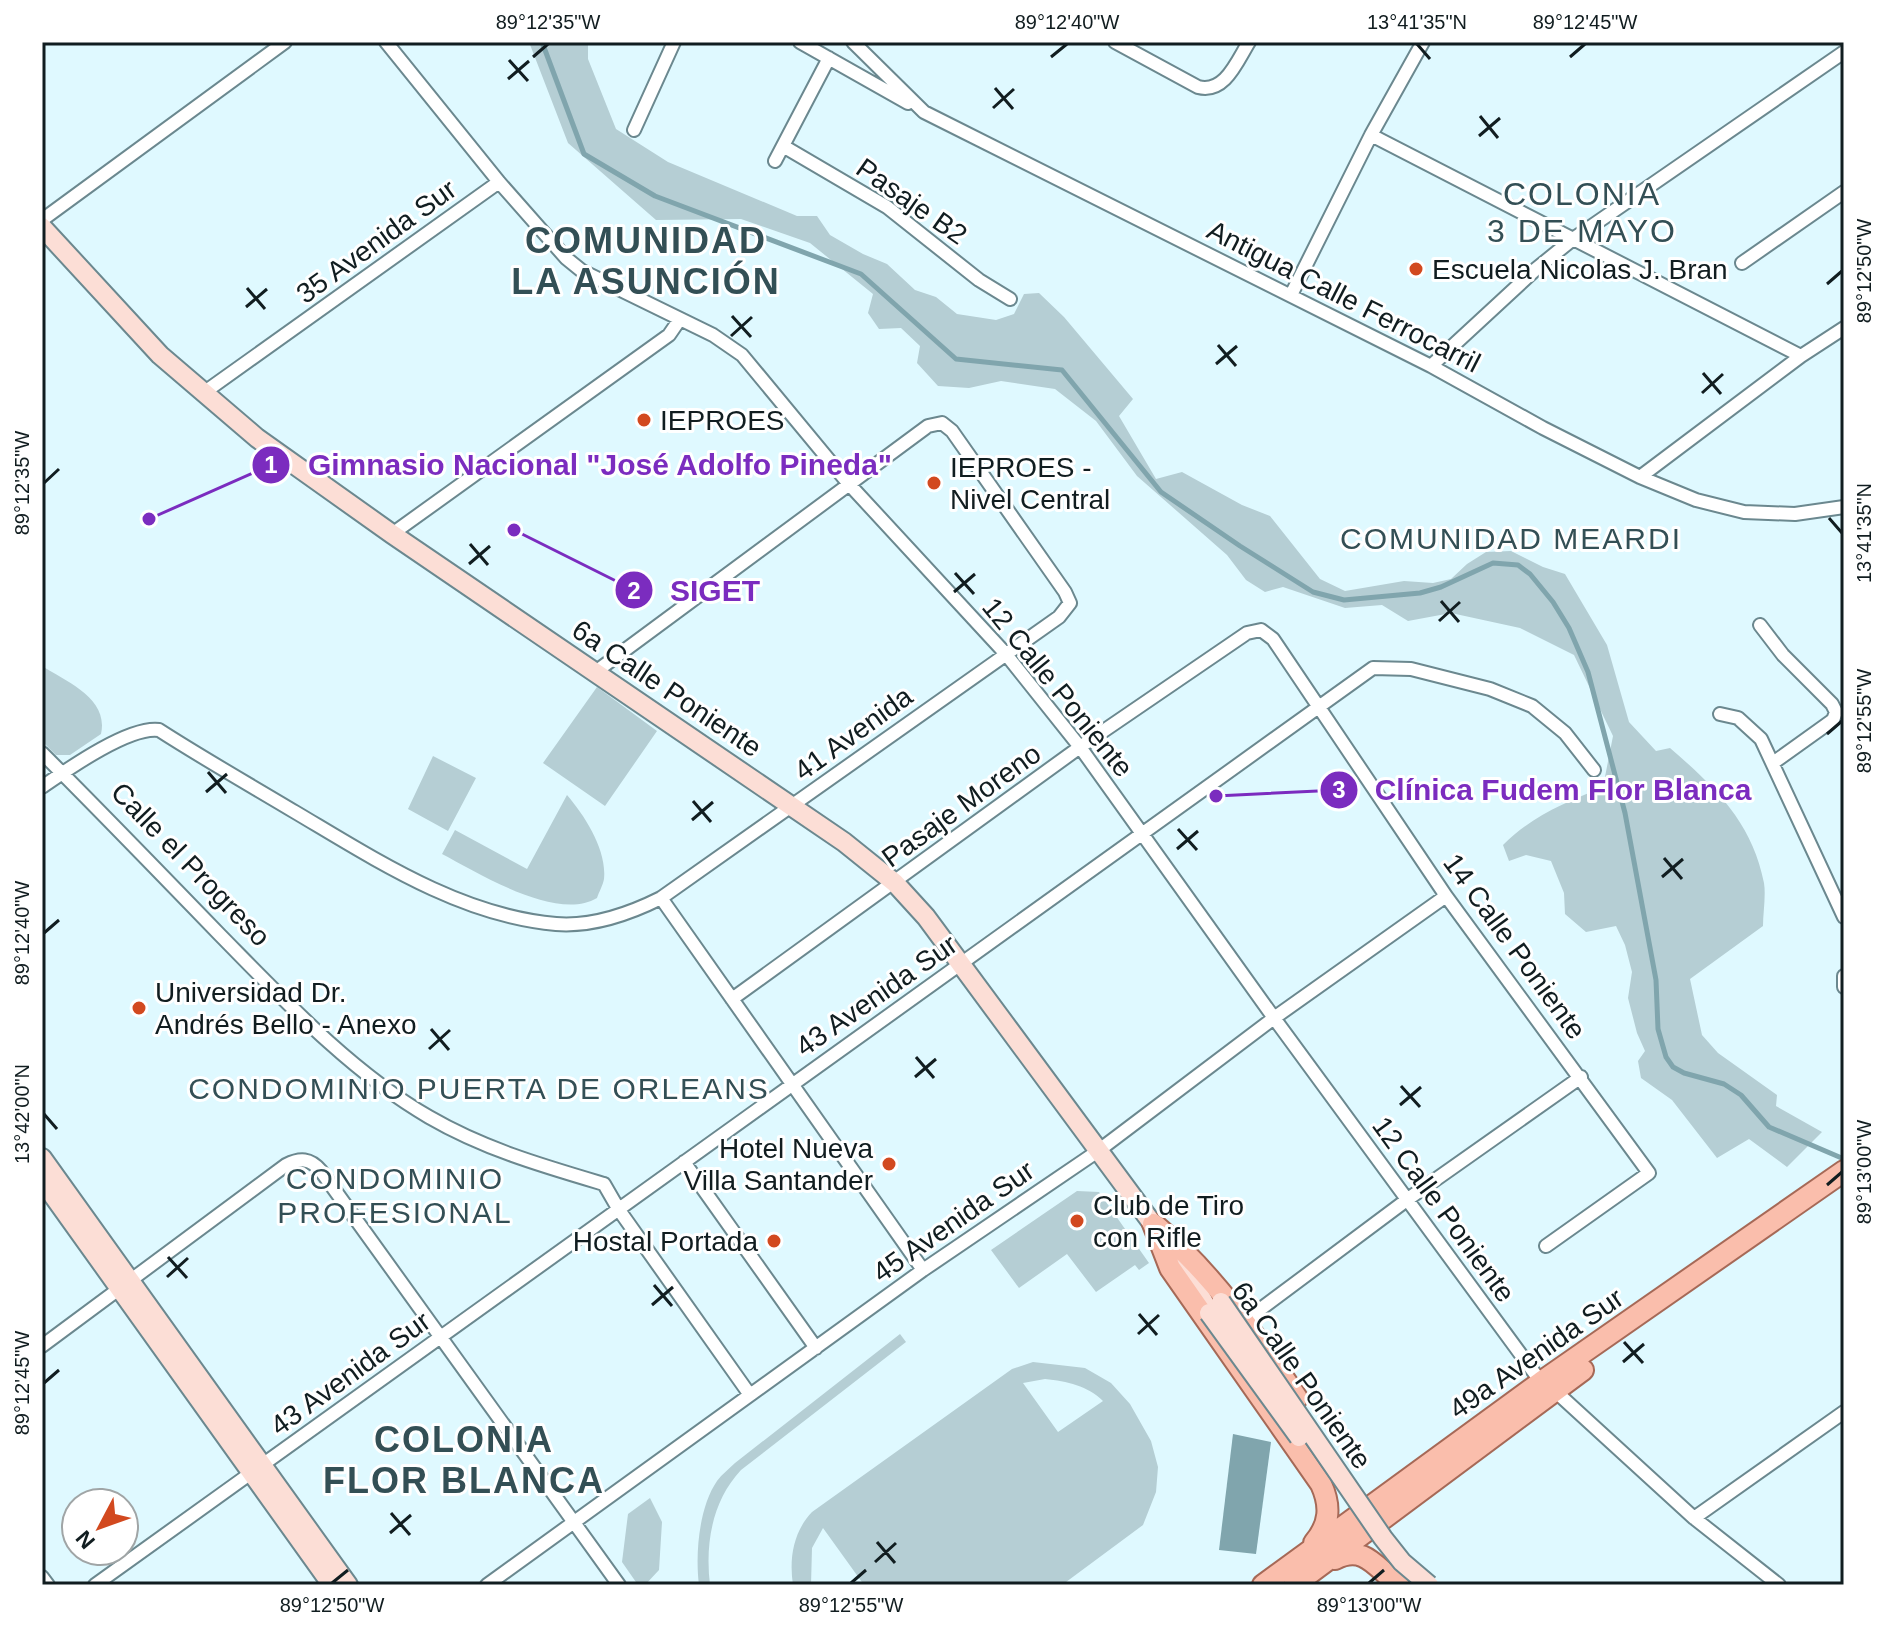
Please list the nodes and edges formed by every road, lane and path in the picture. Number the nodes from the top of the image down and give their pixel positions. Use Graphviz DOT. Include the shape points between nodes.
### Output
graph roads {
  1 [pos="285,42"];
  2 [pos="386,42"];
  3 [pos="674,42"];
  4 [pos="800,42"];
  5 [pos="853,42"];
  6 [pos="1115,42"];
  7 [pos="1249,42"];
  8 [pos="1423,42"];
  9 [pos="1844,52"];
  10 [pos="829,58"];
  11 [pos="924,112"];
  12 [pos="634,130"];
  13 [pos="1371,135"];
  14 [pos="783,146"];
  15 [pos="775,161"];
  16 [pos="499,182"];
  17 [pos="1844,192"];
  18 [pos="42,220"];
  19 [pos="42,227"];
  20 [pos="1573,239"];
  21 [pos="1742,263"];
  22 [pos="1291,295"];
  23 [pos="1010,299"];
  24 [pos="680,319"];
  25 [pos="1844,328"];
  26 [pos="1801,356"];
  27 [pos="1431,366"];
  28 [pos="202,394"];
  29 [pos="1640,477"];
  30 [pos="848,483"];
  31 [pos="1844,507"];
  32 [pos="392,534"];
  33 [pos="1760,625"];
  34 [pos="1261,630"];
  35 [pos="1005,653"];
  36 [pos="594,673"];
  37 [pos="1319,707"];
  38 [pos="1720,714"];
  39 [pos="1080,747"];
  40 [pos="42,753"];
  41 [pos="1773,763"];
  42 [pos="1594,770"];
  43 [pos="62,773"];
  44 [pos="42,787"];
  45 [pos="792,807"];
  46 [pos="1141,832"];
  47 [pos="895,883"];
  48 [pos="1446,896"];
  49 [pos="661,898"];
  50 [pos="1844,917"];
  51 [pos="963,964"];
  52 [pos="1844,976"];
  53 [pos="1844,987"];
  54 [pos="732,999"];
  55 [pos="1274,1018"];
  56 [pos="1581,1077"];
  57 [pos="792,1084"];
  58 [pos="1098,1151"];
  59 [pos="42,1158"];
  60 [pos="684,1162"];
  61 [pos="42,1180"];
  62 [pos="1839,1181"];
  63 [pos="1408,1199"];
  64 [pos="619,1210"];
  65 [pos="1153,1224"];
  66 [pos="1546,1246"];
  67 [pos="923,1270"];
  68 [pos="125,1285"];
  69 [pos="1246,1320"];
  70 [pos="441,1337"];
  71 [pos="42,1346"];
  72 [pos="816,1348"];
  73 [pos="1547,1386"];
  74 [pos="750,1395"];
  75 [pos="1844,1412"];
  76 [pos="257,1470"];
  77 [pos="1351,1478"];
  78 [pos="1383,1496"];
  79 [pos="1328,1501"];
  80 [pos="1405,1502"];
  81 [pos="1694,1518"];
  82 [pos="1364,1520"];
  83 [pos="574,1522"];
  84 [pos="1396,1547"];
  85 [pos="1312,1561"];
  86 [pos="1371,1561"];
  87 [pos="42,1577"];
  88 [pos="48,1585"];
  89 [pos="95,1585"];
  90 [pos="332,1585"];
  91 [pos="348,1585"];
  92 [pos="487,1585"];
  93 [pos="619,1585"];
  94 [pos="1263,1585"];
  95 [pos="1294,1585"];
  96 [pos="1399,1585"];
  97 [pos="1412,1585"];
  98 [pos="1429,1585"];
  99 [pos="1443,1585"];
  100 [pos="1779,1585"];
  1 -- 18 [label="street"];
  2 -- 16 [label="street, 12 Calle Poniente"];
  3 -- 12 [label="street"];
  4 -- 10 [label="street"];
  5 -- 11 [label="street, Antigua Calle Ferrocarril"];
  6 -- 7 [label="street" via="1207,89 1221,83"];
  8 -- 13 [label="street"];
  9 -- 20 [label="street"];
  10 -- 11 [label="street"];
  10 -- 14 [label="street"];
  11 -- 22 [label="street, Antigua Calle Ferrocarril"];
  13 -- 20 [label="street"];
  13 -- 22 [label="street"];
  14 -- 15 [label="street"];
  14 -- 23 [label="street, Pasaje B2" via="887,207"];
  16 -- 24 [label="street, 12 Calle Poniente" via="582,271"];
  16 -- 28 [label="street, 35 Avenida Sur"];
  17 -- 21 [label="street"];
  19 -- 28 [label="street, 6a Calle Poniente" via="132,327"];
  20 -- 26 [label="street"];
  20 -- 27 [label="street"];
  22 -- 27 [label="street, Antigua Calle Ferrocarril"];
  24 -- 30 [label="street, 12 Calle Poniente" via="742,355"];
  24 -- 32 [label="street" via="669,335"];
  25 -- 26 [label="street"];
  26 -- 29 [label="street"];
  27 -- 29 [label="street, Antigua Calle Ferrocarril"];
  28 -- 32 [label="street, 6a Calle Poniente"];
  29 -- 31 [label="street, Antigua Calle Ferrocarril" via="1744,512 1795,514"];
  30 -- 35 [label="street, 12 Calle Poniente"];
  30 -- 35 [label="street, 41 Avenida" via="928,426 942,423 952,431 1070,603 1059,617"];
  30 -- 36 [label="street"];
  32 -- 36 [label="street, 6a Calle Poniente"];
  33 -- 41 [label="street" via="1836,712 1833,720"];
  34 -- 37 [label="street, 14 Calle Poniente" via="1273,639"];
  34 -- 39 [label="street, Pasaje Moreno" via="1247,633"];
  35 -- 39 [label="street, 12 Calle Poniente"];
  35 -- 45 [label="street, 41 Avenida"];
  36 -- 45 [label="street, 6a Calle Poniente"];
  37 -- 42 [label="street, 43 Avenida Sur" via="1373,668 1411,669 1532,706 1565,733"];
  37 -- 46 [label="street, 43 Avenida Sur"];
  37 -- 48 [label="street, 14 Calle Poniente"];
  38 -- 41 [label="street" via="1738,718 1761,739"];
  39 -- 46 [label="street, 12 Calle Poniente"];
  39 -- 47 [label="street, Pasaje Moreno"];
  40 -- 43 [label="street, Calle el Progreso"];
  41 -- 50 [label="street"];
  43 -- 44 [label="street"];
  43 -- 49 [label="street, 41 Avenida" via="124,737 159,730 453,899 505,916 558,924 627,914"];
  43 -- 64 [label="street, Calle el Progreso" via="278,994 381,1084 476,1141 604,1184"];
  45 -- 47 [label="street, 6a Calle Poniente"];
  45 -- 49 [label="street, 41 Avenida"];
  46 -- 51 [label="street, 43 Avenida Sur"];
  46 -- 55 [label="street, 12 Calle Poniente"];
  47 -- 51 [label="street, 6a Calle Poniente"];
  47 -- 54 [label="street, Pasaje Moreno"];
  48 -- 55 [label="street, 45 Avenida Sur"];
  48 -- 56 [label="street, 14 Calle Poniente"];
  49 -- 54 [label="street"];
  51 -- 57 [label="street, 43 Avenida Sur"];
  51 -- 58 [label="street, 6a Calle Poniente"];
  52 -- 53 [label="street"];
  54 -- 57 [label="street"];
  55 -- 58 [label="street, 45 Avenida Sur"];
  55 -- 63 [label="street, 12 Calle Poniente"];
  56 -- 63 [label="street"];
  56 -- 66 [label="street, 14 Calle Poniente" via="1649,1173"];
  57 -- 60 [label="street, 43 Avenida Sur"];
  57 -- 67 [label="street"];
  58 -- 65 [label="street, 6a Calle Poniente"];
  58 -- 67 [label="street, 45 Avenida Sur"];
  59 -- 68 [label="street"];
  60 -- 64 [label="street, 43 Avenida Sur"];
  60 -- 72 [label="street"];
  61 -- 68 [label="street"];
  62 -- 73 [label="main road, 49a Avenida Sur"];
  63 -- 69 [label="street"];
  63 -- 73 [label="street, 12 Calle Poniente"];
  64 -- 70 [label="street, 43 Avenida Sur"];
  64 -- 74 [label="street"];
  65 -- 69 [label="main road"];
  65 -- 79 [label="main road" via="1170,1268"];
  65 -- 82 [label="street, 6a Calle Poniente, bridge"];
  67 -- 72 [label="street, 45 Avenida Sur"];
  68 -- 70 [label="street" via="301,1159 316,1164"];
  68 -- 71 [label="street"];
  68 -- 76 [label="street"];
  69 -- 77 [label="main road"];
  70 -- 76 [label="street, 43 Avenida Sur"];
  70 -- 83 [label="street"];
  72 -- 74 [label="street, 45 Avenida Sur"];
  73 -- 78 [label="main road, 49a Avenida Sur"];
  73 -- 80 [label="main road, 49a Avenida Sur"];
  73 -- 81 [label="street, 12 Calle Poniente"];
  74 -- 83 [label="street, 45 Avenida Sur"];
  75 -- 81 [label="street"];
  76 -- 89 [label="street, 43 Avenida Sur"];
  76 -- 90 [label="street"];
  76 -- 91 [label="street"];
  77 -- 78 [label="main road" via="1368,1496"];
  77 -- 79 [label="main road" via="1349,1495 1340,1502"];
  78 -- 85 [label="main road, 49a Avenida Sur"];
  79 -- 85 [label="main road"];
  80 -- 84 [label="main road" via="1386,1524"];
  80 -- 85 [label="main road, 49a Avenida Sur"];
  81 -- 100 [label="street, 12 Calle Poniente"];
  82 -- 97 [label="street"];
  82 -- 98 [label="street, bridge"];
  83 -- 92 [label="street, 45 Avenida Sur"];
  83 -- 93 [label="street"];
  84 -- 86 [label="main road" via="1376,1547"];
  84 -- 99 [label="main road"];
  85 -- 86 [label="main road" via="1347,1553"];
  85 -- 94 [label="main road, 49a Avenida Sur"];
  85 -- 95 [label="main road, 49a Avenida Sur"];
  86 -- 96 [label="main road"];
  87 -- 88 [label="street"];
}
